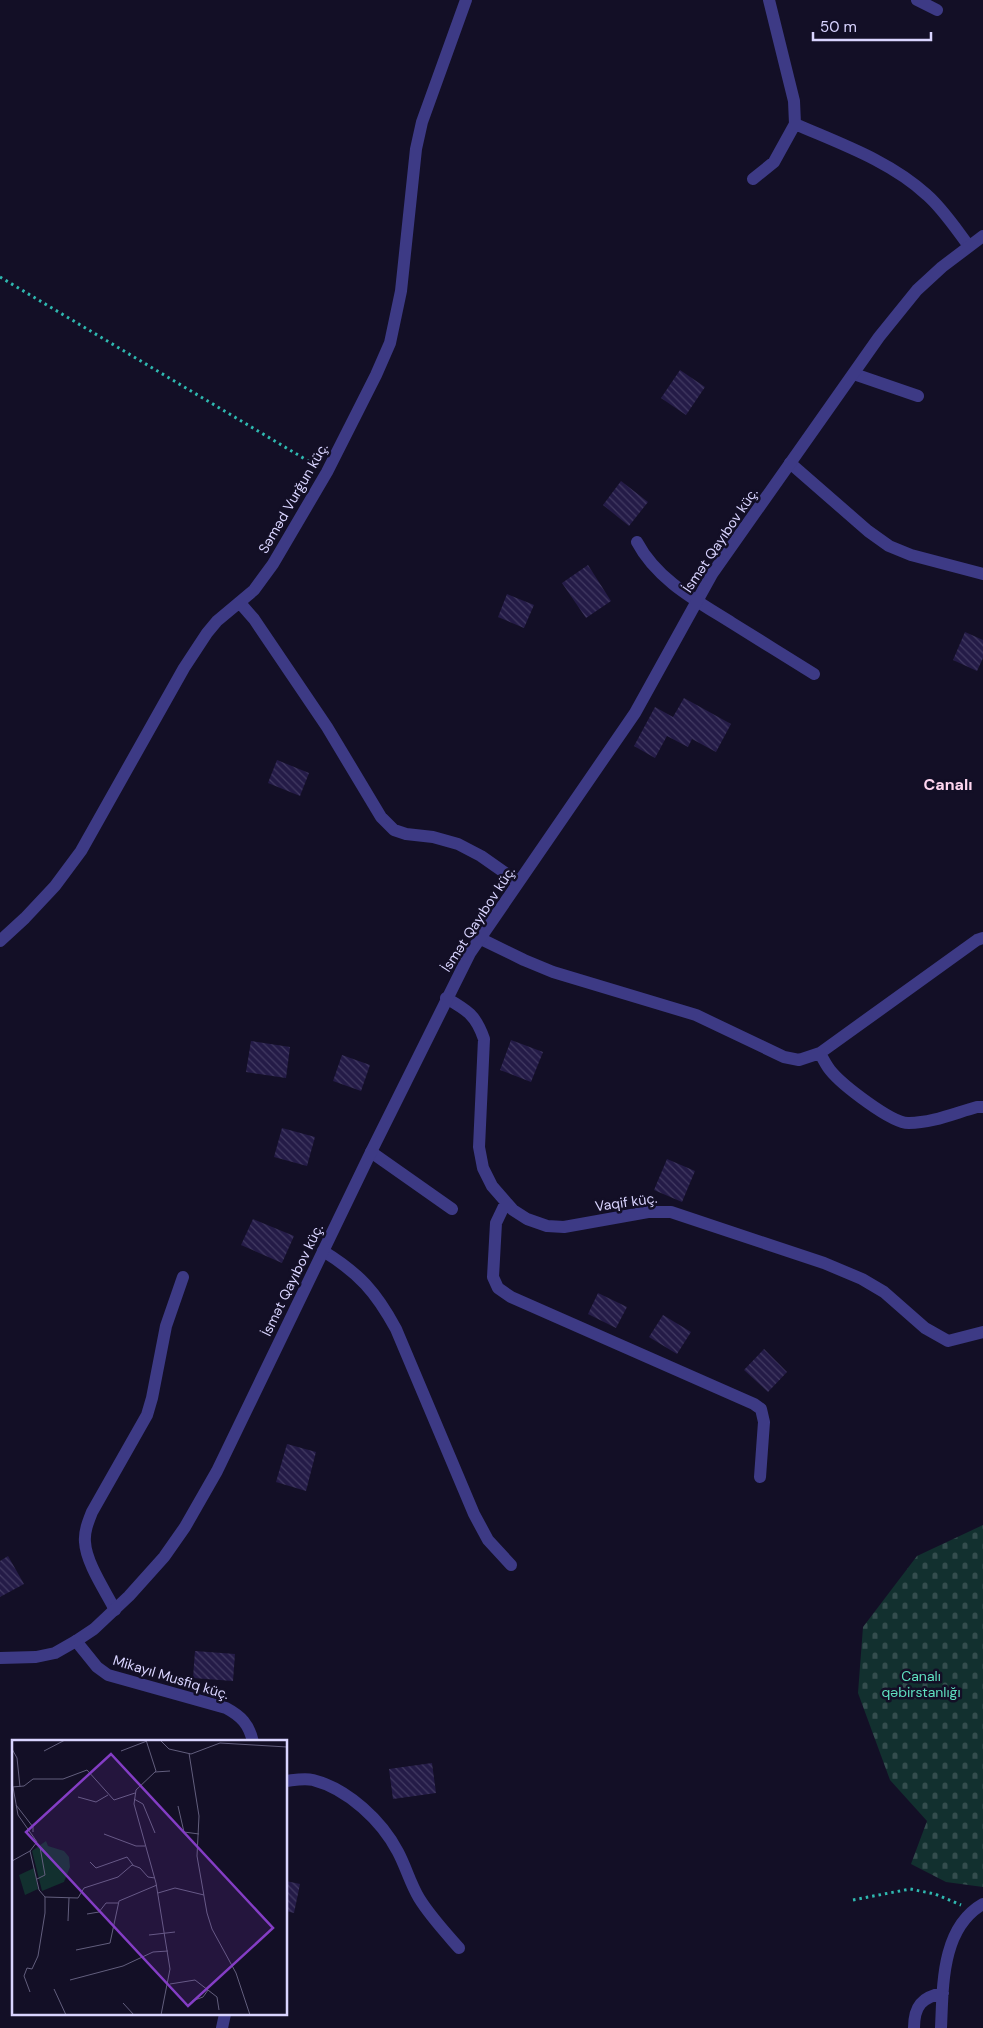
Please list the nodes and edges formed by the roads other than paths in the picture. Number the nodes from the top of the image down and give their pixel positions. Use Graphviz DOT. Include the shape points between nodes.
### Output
graph roads {
  1 [pos="466,0"];
  2 [pos="769,0"];
  3 [pos="917,0"];
  4 [pos="936,10"];
  5 [pos="795,124"];
  6 [pos="753,179"];
  7 [pos="983,236"];
  8 [pos="969,246"];
  9 [pos="854,374"];
  10 [pos="918,396"];
  11 [pos="790,463"];
  12 [pos="637,542"];
  13 [pos="983,574"];
  14 [pos="697,600"];
  15 [pos="240,603"];
  16 [pos="814,674"];
  17 [pos="518,882"];
  18 [pos="480,938"];
  19 [pos="983,938"];
  20 [pos="0,941"];
  21 [pos="446,998"];
  22 [pos="820,1053"];
  23 [pos="983,1107"];
  24 [pos="371,1152"];
  25 [pos="506,1202"];
  26 [pos="452,1209"];
  27 [pos="323,1251"];
  28 [pos="183,1277"];
  29 [pos="983,1332"];
  30 [pos="760,1477"];
  31 [pos="511,1565"];
  32 [pos="115,1610"];
  33 [pos="76,1641"];
  34 [pos="0,1658"];
  35 [pos="252,1740"];
  36 [pos="288,1781"];
  37 [pos="978,1907"];
  38 [pos="459,1948"];
  39 [pos="943,1993"];
  40 [pos="914,2028"];
  41 [pos="941,2028"];
  1 -- 15 [label="street, Səməd Vurğun küç." via="422,122 416,149 401,291 390,342 327,472 273,564"];
  2 -- 5 [label="street" via="794,101"];
  3 -- 4 [label="street"];
  5 -- 6 [label="street" via="774,162"];
  5 -- 8 [label="street" via="904,176 929,196"];
  7 -- 8 [label="street, İsmət Qayıbov küç."];
  8 -- 9 [label="street, İsmət Qayıbov küç." via="918,290 879,337"];
  9 -- 10 [label="street"];
  9 -- 11 [label="street, İsmət Qayıbov küç."];
  11 -- 13 [label="street" via="889,546"];
  11 -- 14 [label="street, İsmət Qayıbov küç."];
  12 -- 14 [label="street" via="644,555 668,580"];
  14 -- 16 [label="street"];
  14 -- 17 [label="street, İsmət Qayıbov küç." via="635,712"];
  15 -- 17 [label="street" via="327,727 381,817 394,830 458,844"];
  15 -- 20 [label="street, Səməd Vurğun küç." via="217,621 184,668 81,851 55,886"];
  17 -- 18 [label="street, İsmət Qayıbov küç."];
  18 -- 21 [label="street, İsmət Qayıbov küç."];
  18 -- 22 [label="street" via="553,972 696,1015 784,1057 799,1060"];
  19 -- 22 [label="street"];
  21 -- 24 [label="street, İsmət Qayıbov küç."];
  21 -- 25 [label="street, Vaqif küç." via="469,1011 484,1039 479,1147 483,1168 492,1186"];
  22 -- 23 [label="street" via="830,1070 846,1086 896,1121 908,1124 927,1121"];
  24 -- 26 [label="street"];
  24 -- 27 [label="street, İsmət Qayıbov küç."];
  25 -- 29 [label="street, Vaqif küç." via="527,1219 547,1226 564,1227 648,1212 671,1212 862,1278 884,1292 924,1328 948,1341"];
  25 -- 30 [label="street" via="496,1223 493,1277 498,1288 511,1297 761,1409 764,1422"];
  27 -- 31 [label="street" via="362,1279 382,1303 474,1514 488,1540"];
  27 -- 32 [label="street, İsmət Qayıbov küç." via="201,1502 164,1556"];
  28 -- 32 [label="street" via="166,1326 147,1415 86,1526 85,1543 89,1559"];
  32 -- 33 [label="street, İsmət Qayıbov küç."];
  33 -- 34 [label="street, İsmət Qayıbov küç." via="55,1653"];
  33 -- 35 [label="street, Mikayıl Musfiq küç." via="97,1667 108,1675 226,1708 240,1715"];
  36 -- 38 [label="street" via="311,1780 326,1784 372,1816 400,1854 418,1897"];
  37 -- 39 [label="street" via="961,1923 949,1948"];
  39 -- 40 [label="street" via="929,1996 920,2003"];
  39 -- 41 [label="street"];
}
